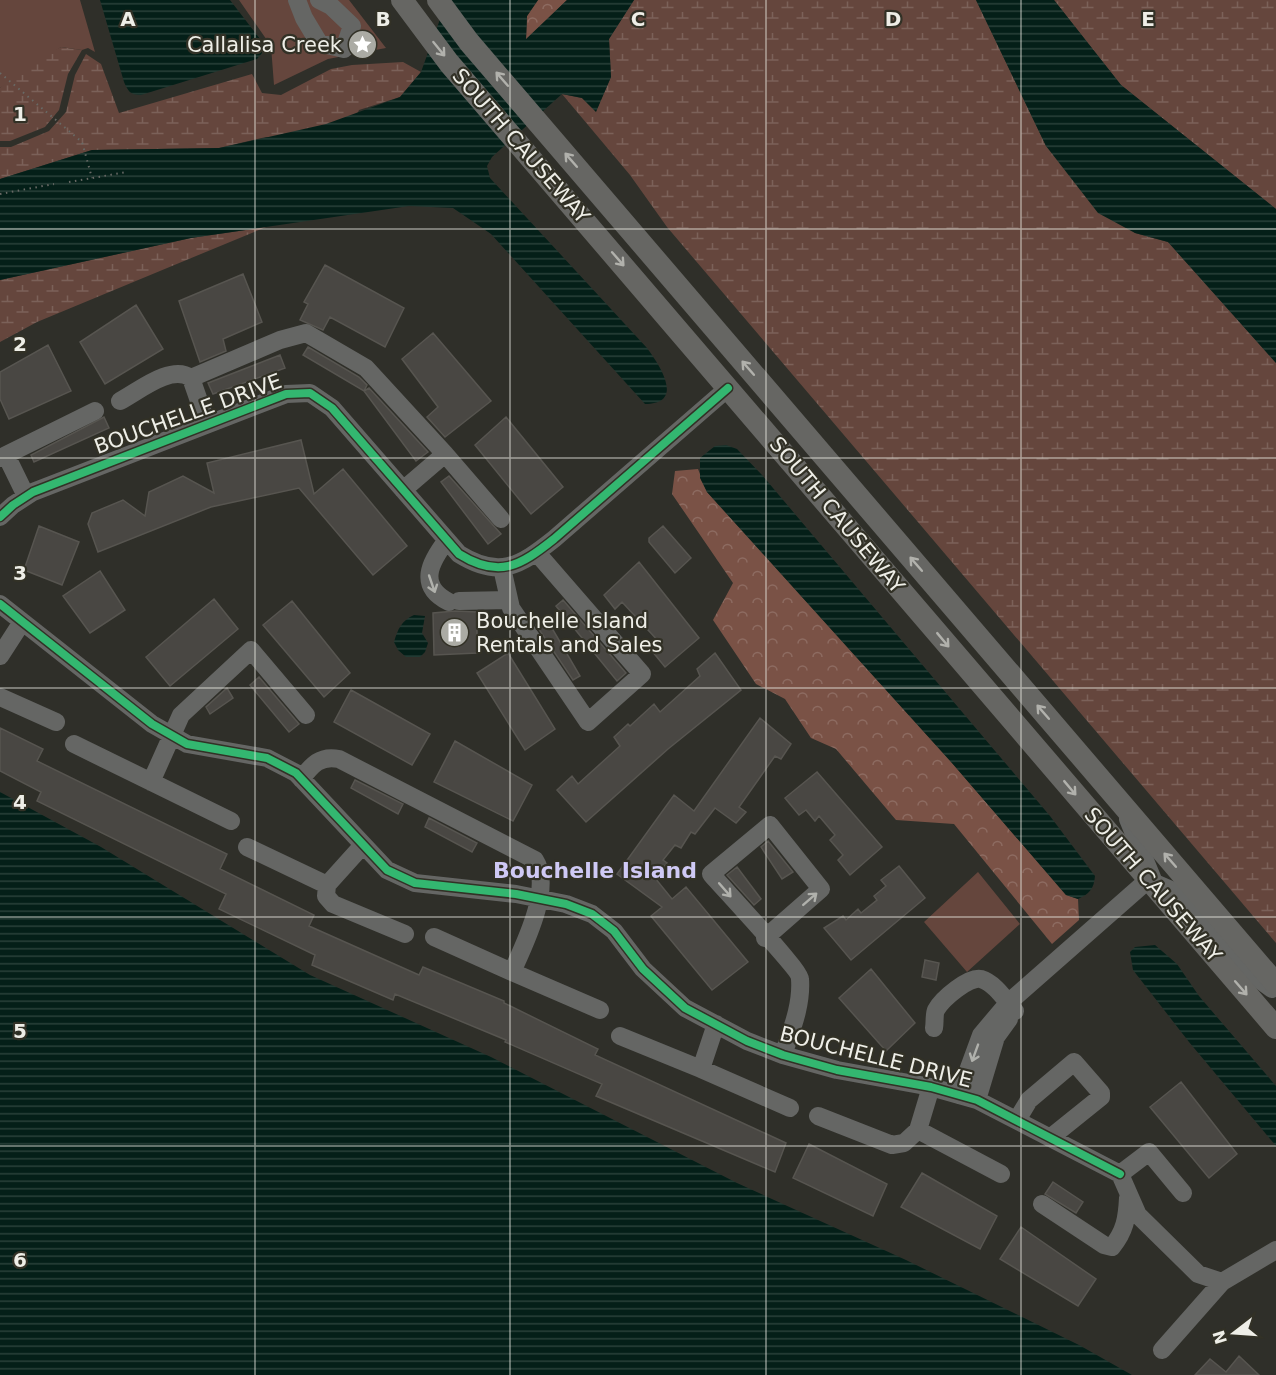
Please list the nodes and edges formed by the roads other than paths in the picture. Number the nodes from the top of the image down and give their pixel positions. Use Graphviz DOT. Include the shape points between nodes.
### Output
graph roads {
  1 [pos="297,0"];
  2 [pos="320,0"];
  3 [pos="438,0"];
  4 [pos="403,1"];
  5 [pos="679,286"];
  6 [pos="191,378"];
  7 [pos="728,388"];
  8 [pos="120,401"];
  9 [pos="95,411"];
  10 [pos="207,424"];
  11 [pos="444,454"];
  12 [pos="3,457"];
  13 [pos="403,490"];
  14 [pos="26,496"];
  15 [pos="868,508"];
  16 [pos="0,517"];
  17 [pos="501,519"];
  18 [pos="447,540"];
  19 [pos="537,553"];
  20 [pos="502,568"];
  21 [pos="509,600"];
  22 [pos="0,604"];
  23 [pos="22,622"];
  24 [pos="0,656"];
  25 [pos="0,697"];
  26 [pos="306,715"];
  27 [pos="56,722"];
  28 [pos="171,735"];
  29 [pos="74,744"];
  30 [pos="301,779"];
  31 [pos="151,782"];
  32 [pos="1119,800"];
  33 [pos="231,821"];
  34 [pos="363,845"];
  35 [pos="247,847"];
  36 [pos="1153,883"];
  37 [pos="327,885"];
  38 [pos="538,898"];
  39 [pos="405,934"];
  40 [pos="434,937"];
  41 [pos="765,938"];
  42 [pos="512,972"];
  43 [pos="1276,984"];
  44 [pos="1276,992"];
  45 [pos="1012,1008"];
  46 [pos="600,1010"];
  47 [pos="716,1024"];
  48 [pos="934,1028"];
  49 [pos="1276,1028"];
  50 [pos="620,1036"];
  51 [pos="783,1055"];
  52 [pos="701,1069"];
  53 [pos="931,1087"];
  54 [pos="959,1095"];
  55 [pos="977,1100"];
  56 [pos="790,1108"];
  57 [pos="818,1116"];
  58 [pos="1017,1120"];
  59 [pos="918,1130"];
  60 [pos="1050,1138"];
  61 [pos="1001,1174"];
  62 [pos="1120,1174"];
  63 [pos="1183,1193"];
  64 [pos="1128,1198"];
  65 [pos="1042,1204"];
  66 [pos="1276,1250"];
  67 [pos="1222,1282"];
  68 [pos="1162,1350"];
  1 -- 2 [label="street" via="319,43 344,49 352,26"];
  5 -- 3 [label="main road, SOUTH CAUSEWAY, one-way" via="469,42"];
  4 -- 7 [label="main road, SOUTH CAUSEWAY, one-way" via="431,40"];
  5 -- 7 [label="main road" via="720,353"];
  15 -- 5 [label="main road, SOUTH CAUSEWAY, one-way"];
  6 -- 8 [label="street" via="172,373"];
  6 -- 10 [label="street"];
  6 -- 11 [label="street" via="306,333 366,368"];
  7 -- 15 [label="main road" via="758,398 826,477"];
  7 -- 19 [label="street"];
  7 -- 36 [label="main road, SOUTH CAUSEWAY, one-way"];
  9 -- 12 [label="street"];
  10 -- 13 [label="street, BOUCHELLE DRIVE" via="286,394 310,393 332,408"];
  10 -- 14 [label="street, BOUCHELLE DRIVE"];
  11 -- 13 [label="street"];
  11 -- 17 [label="street"];
  12 -- 14 [label="street"];
  13 -- 18 [label="street, BOUCHELLE DRIVE"];
  14 -- 16 [label="street, BOUCHELLE DRIVE"];
  32 -- 15 [label="main road, SOUTH CAUSEWAY, one-way"];
  18 -- 20 [label="street, BOUCHELLE DRIVE" via="459,554 476,564"];
  18 -- 21 [label="street, one-way" via="433,559 429,576 438,596 454,601"];
  19 -- 20 [label="street" via="526,561"];
  19 -- 21 [label="street" via="642,674 588,722"];
  20 -- 21 [label="street"];
  22 -- 23 [label="street, BOUCHELLE DRIVE"];
  23 -- 24 [label="street"];
  23 -- 28 [label="street, BOUCHELLE DRIVE"];
  25 -- 27 [label="street"];
  26 -- 28 [label="street" via="251,650 181,716"];
  28 -- 30 [label="street, BOUCHELLE DRIVE" via="188,744 267,758"];
  28 -- 31 [label="street"];
  29 -- 31 [label="street"];
  30 -- 34 [label="street, BOUCHELLE DRIVE"];
  30 -- 38 [label="street" via="315,762 339,759 467,823 535,860 541,874"];
  31 -- 33 [label="street"];
  32 -- 36 [label="street"];
  43 -- 32 [label="main road, SOUTH CAUSEWAY, one-way"];
  34 -- 37 [label="street"];
  34 -- 38 [label="street, BOUCHELLE DRIVE" via="387,870 415,883"];
  35 -- 37 [label="street"];
  36 -- 44 [label="street" via="1185,896 1250,973"];
  36 -- 45 [label="street"];
  36 -- 49 [label="main road, SOUTH CAUSEWAY, one-way"];
  37 -- 39 [label="street" via="326,896 333,904"];
  38 -- 42 [label="street" via="532,926"];
  38 -- 47 [label="street, BOUCHELLE DRIVE" via="592,914 685,1008"];
  40 -- 42 [label="street"];
  41 -- 41 [label="street, one-way" via="821,889 770,825 711,874"];
  41 -- 51 [label="street" via="785,954 800,976 799,1005"];
  42 -- 46 [label="street"];
  45 -- 48 [label="street" via="990,984 971,980 936,1010"];
  45 -- 54 [label="street, one-way" via="981,1035"];
  45 -- 55 [label="street" via="996,1037"];
  47 -- 51 [label="street, BOUCHELLE DRIVE"];
  47 -- 52 [label="street"];
  50 -- 52 [label="street"];
  51 -- 53 [label="street, BOUCHELLE DRIVE" via="837,1070"];
  52 -- 56 [label="street"];
  53 -- 54 [label="street, BOUCHELLE DRIVE"];
  53 -- 59 [label="street"];
  54 -- 55 [label="street, BOUCHELLE DRIVE"];
  55 -- 58 [label="street, BOUCHELLE DRIVE"];
  57 -- 59 [label="street" via="892,1145 904,1143"];
  58 -- 60 [label="street, BOUCHELLE DRIVE"];
  58 -- 60 [label="street" via="1029,1100 1074,1062 1101,1096"];
  59 -- 61 [label="street"];
  60 -- 62 [label="street, BOUCHELLE DRIVE"];
  62 -- 63 [label="street" via="1149,1152"];
  62 -- 64 [label="street"];
  64 -- 65 [label="street" via="1123,1234 1112,1247"];
  64 -- 67 [label="street" via="1137,1215 1198,1274"];
  66 -- 67 [label="street"];
  67 -- 68 [label="street"];
}
